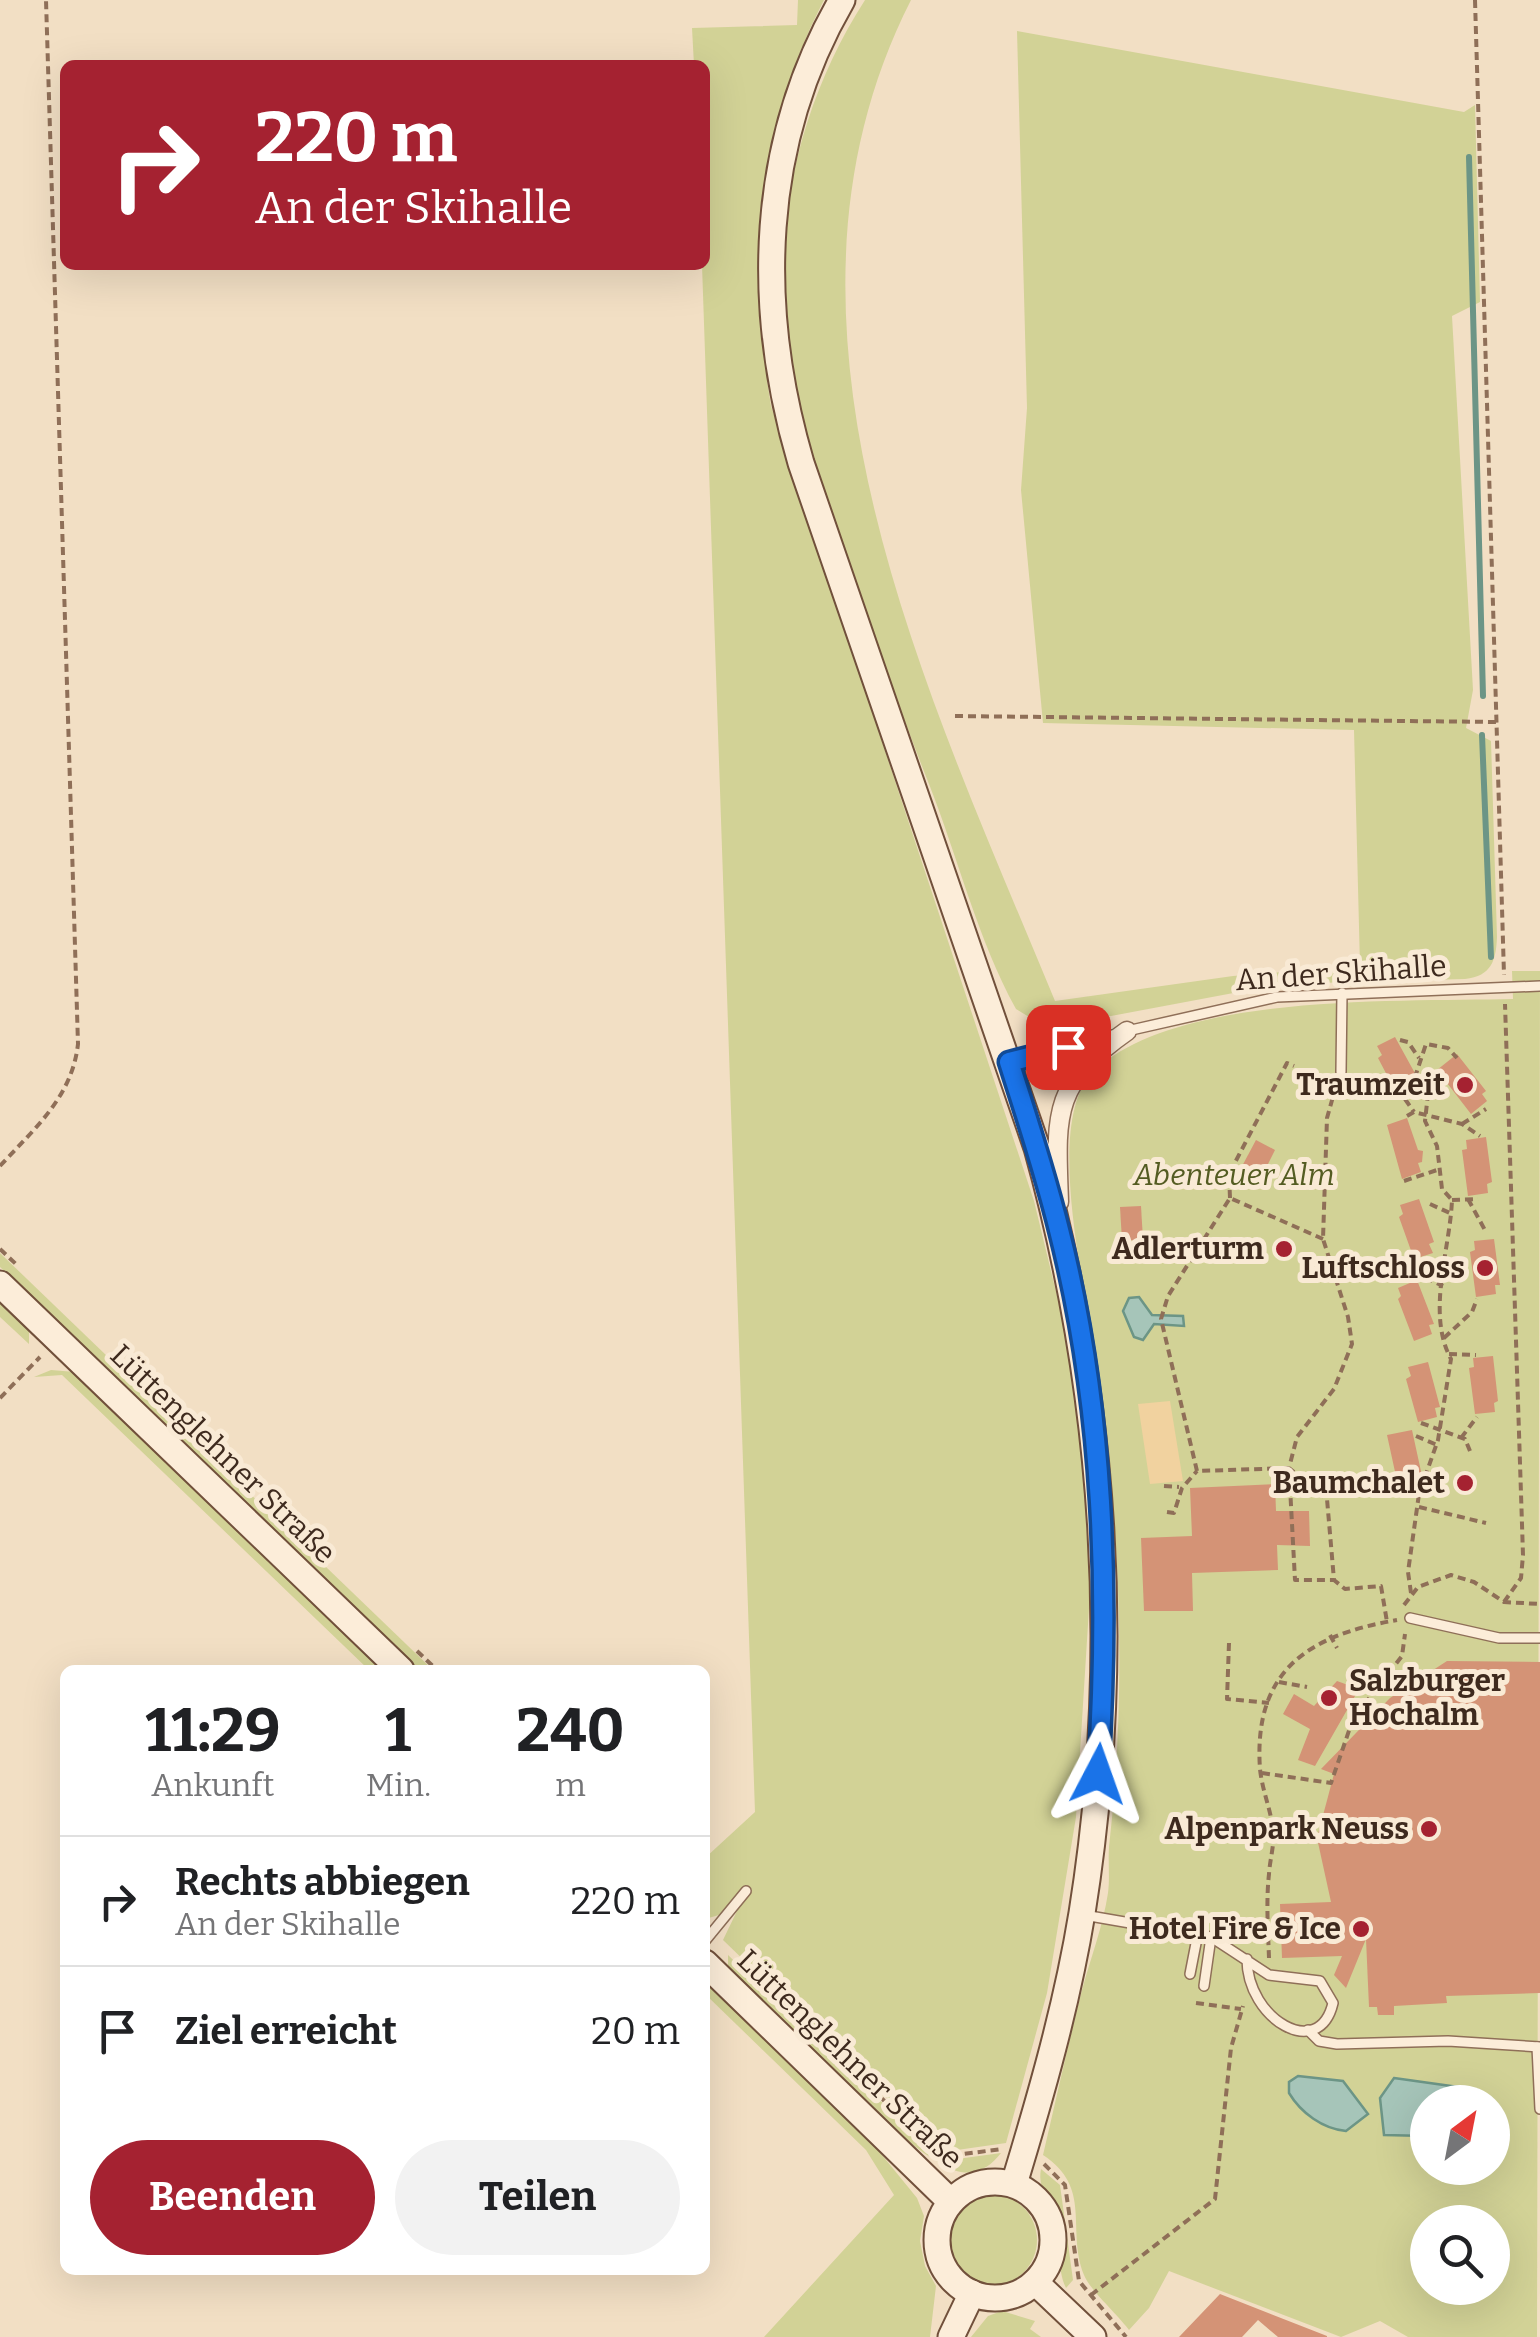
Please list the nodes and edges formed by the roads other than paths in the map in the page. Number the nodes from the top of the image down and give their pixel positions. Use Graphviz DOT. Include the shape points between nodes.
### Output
graph roads {
  1 [pos="842,0"];
  2 [pos="1540,986"];
  3 [pos="1342,992"];
  4 [pos="1127,1031"];
  5 [pos="1009,1062"];
  6 [pos="1340,1072"];
  7 [pos="1060,1233"];
  8 [pos="0,1284"];
  9 [pos="1406,1619"];
  10 [pos="1540,1638"];
  11 [pos="395,1665"];
  12 [pos="746,1891"];
  13 [pos="1082,1915"];
  14 [pos="1198,1933"];
  15 [pos="710,1935"];
  16 [pos="1212,1936"];
  17 [pos="1247,1959"];
  18 [pos="710,1969"];
  19 [pos="1190,1974"];
  20 [pos="1204,1986"];
  21 [pos="1308,2030"];
  22 [pos="1538,2047"];
  23 [pos="1540,2109"];
  24 [pos="1014,2184"];
  25 [pos="950,2201"];
  26 [pos="1035,2282"];
  27 [pos="972,2294"];
  28 [pos="951,2337"];
  29 [pos="1093,2337"];
  1 -- 5 [label="main road" via="794,106 778,172 770,272 774,349 800,463"];
  2 -- 3 [label="lane, An der Skihalle"];
  3 -- 4 [label="lane, An der Skihalle" via="1228,1006"];
  3 -- 6 [label="lane"];
  4 -- 5 [label="lane, An der Skihalle"];
  4 -- 7 [label="street" via="1090,1057 1066,1096 1057,1145"];
  5 -- 7 [label="main road"];
  7 -- 13 [label="main road" via="1094,1433 1105,1608 1098,1774"];
  8 -- 11 [label="main road, Lüttenglehner Straße"];
  9 -- 10 [label="lane" via="1499,1638"];
  12 -- 15 [label="lane"];
  13 -- 14 [label="lane"];
  13 -- 24 [label="main road"];
  14 -- 16 [label="lane"];
  14 -- 19 [label="lane"];
  16 -- 17 [label="lane"];
  16 -- 20 [label="lane"];
  17 -- 21 [label="lane" via="1251,1994 1273,2019"];
  17 -- 21 [label="lane" via="1269,1975 1308,1977 1329,1991 1330,2014"];
  18 -- 25 [label="main road, Lüttenglehner Straße"];
  21 -- 22 [label="lane" via="1319,2041 1337,2044"];
  22 -- 23 [label="lane"];
  24 -- 25 [label="main road" via="981,2183"];
  24 -- 26 [label="main road" via="1042,2205 1052,2226 1049,2260"];
  25 -- 27 [label="main road" via="940,2219 937,2251 946,2272"];
  26 -- 27 [label="main road" via="1006,2297"];
  26 -- 29 [label="main road"];
  27 -- 28 [label="main road"];
}
